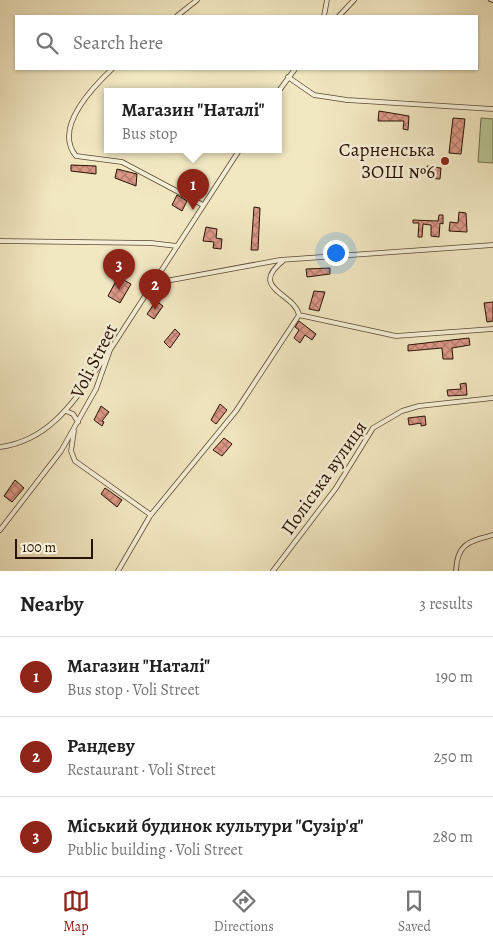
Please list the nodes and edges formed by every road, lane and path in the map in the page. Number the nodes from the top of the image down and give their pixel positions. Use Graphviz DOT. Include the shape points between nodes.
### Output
graph roads {
  1 [pos="198,0"];
  2 [pos="327,0"];
  3 [pos="354,0"];
  4 [pos="178,15"];
  5 [pos="324,15"];
  6 [pos="340,15"];
  7 [pos="111,70"];
  8 [pos="294,70"];
  9 [pos="288,77"];
  10 [pos="281,88"];
  11 [pos="493,109"];
  12 [pos="237,153"];
  13 [pos="203,205"];
  14 [pos="0,241"];
  15 [pos="493,245"];
  16 [pos="177,246"];
  17 [pos="285,259"];
  18 [pos="154,283"];
  19 [pos="299,315"];
  20 [pos="493,329"];
  21 [pos="110,350"];
  22 [pos="493,398"];
  23 [pos="66,411"];
  24 [pos="78,424"];
  25 [pos="75,429"];
  26 [pos="0,448"];
  27 [pos="151,515"];
  28 [pos="0,530"];
  29 [pos="493,535"];
  30 [pos="118,571"];
  31 [pos="274,571"];
  32 [pos="456,571"];
  1 -- 4 [label="street"];
  2 -- 5 [label="street"];
  3 -- 6 [label="street"];
  7 -- 13 [label="street" via="83,99 75,113 70,130 72,150 76,156 122,162"];
  8 -- 9 [label="street"];
  9 -- 10 [label="street"];
  9 -- 11 [label="street" via="314,95"];
  12 -- 13 [label="street, Voli Street"];
  13 -- 16 [label="street, Voli Street"];
  14 -- 16 [label="street"];
  15 -- 17 [label="street"];
  16 -- 18 [label="street, Voli Street"];
  17 -- 18 [label="street"];
  17 -- 19 [label="street" via="273,270 270,280 272,287 298,308"];
  18 -- 21 [label="street, Voli Street"];
  19 -- 20 [label="street" via="396,336"];
  19 -- 27 [label="street" via="236,412"];
  21 -- 23 [label="street"];
  21 -- 24 [label="street, Voli Street" via="96,389"];
  22 -- 31 [label="street, Поліська вулиця" via="419,406 402,411 373,428 336,488"];
  23 -- 24 [label="street" via="73,414"];
  23 -- 26 [label="street" via="40,434"];
  24 -- 25 [label="street, Voli Street"];
  25 -- 27 [label="street" via="71,451 76,462"];
  25 -- 28 [label="street, Voli Street"];
  27 -- 30 [label="street"];
  29 -- 32 [label="street" via="469,541 460,552"];
}
